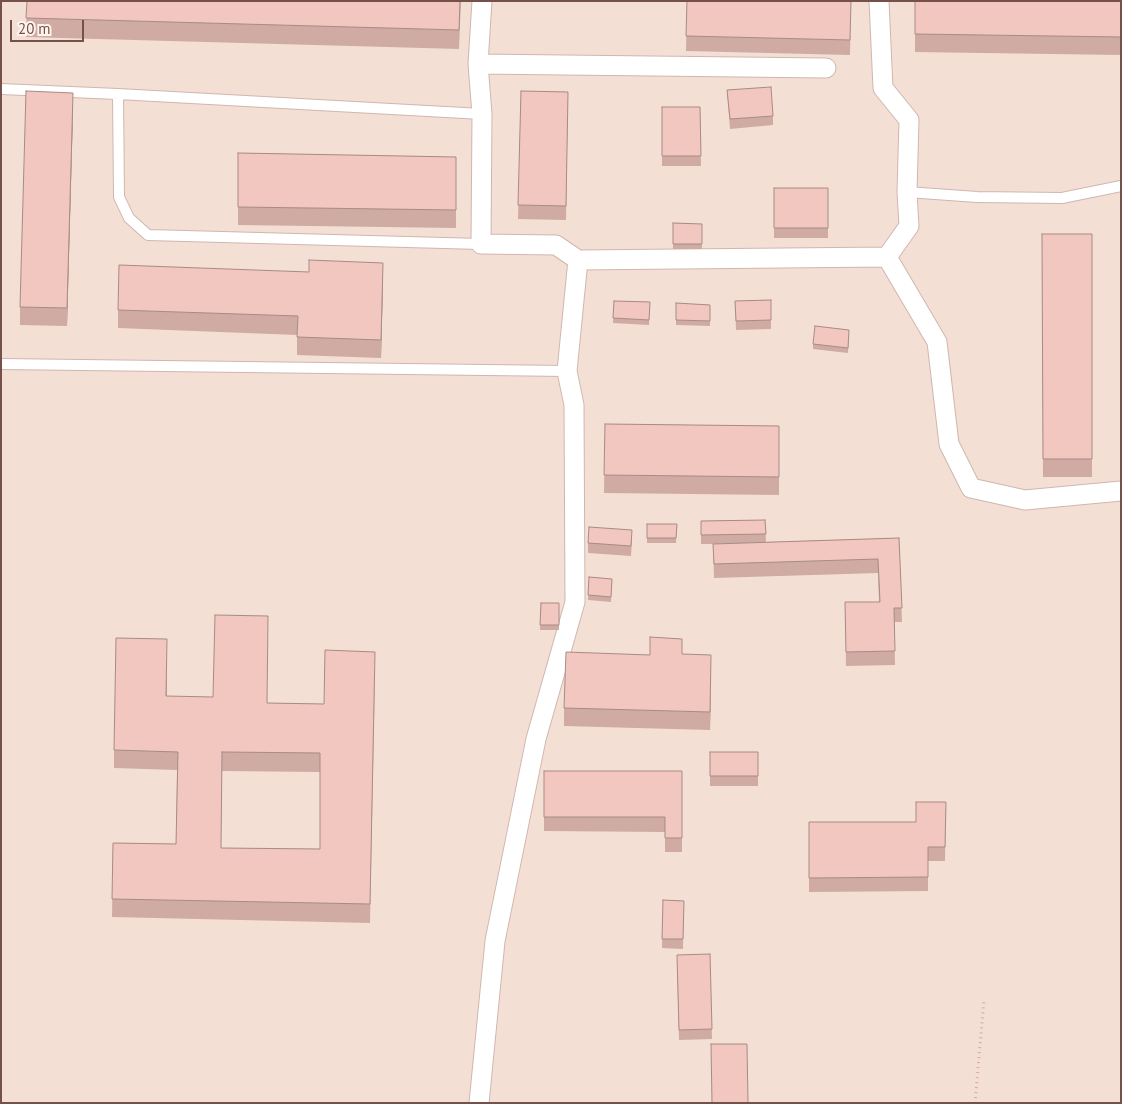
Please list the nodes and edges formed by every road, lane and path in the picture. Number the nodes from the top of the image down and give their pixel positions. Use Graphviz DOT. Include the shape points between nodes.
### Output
graph roads {
  1 [pos="482,1"];
  2 [pos="879,1"];
  3 [pos="478,64"];
  4 [pos="826,68"];
  5 [pos="1,89"];
  6 [pos="118,94"];
  7 [pos="482,114"];
  8 [pos="1121,186"];
  9 [pos="906,192"];
  10 [pos="481,244"];
  11 [pos="887,257"];
  12 [pos="578,260"];
  13 [pos="1,364"];
  14 [pos="567,371"];
  15 [pos="1121,491"];
  16 [pos="984,1000"];
  17 [pos="479,1103"];
  18 [pos="975,1103"];
  1 -- 3 [label="street"];
  2 -- 9 [label="street" via="883,88 910,120"];
  3 -- 4 [label="street"];
  3 -- 7 [label="street"];
  5 -- 6 [label="lane"];
  6 -- 7 [label="lane"];
  6 -- 10 [label="lane" via="119,197 129,218 148,236"];
  7 -- 10 [label="street"];
  8 -- 9 [label="lane" via="1062,198"];
  9 -- 11 [label="street" via="909,226"];
  10 -- 12 [label="street" via="556,245"];
  11 -- 12 [label="street"];
  11 -- 15 [label="street" via="938,342 949,444 971,488 1025,500"];
  12 -- 14 [label="street"];
  13 -- 14 [label="lane"];
  14 -- 17 [label="street" via="574,405 575,602 536,739 495,941"];
  16 -- 18 [label="path"];
}
